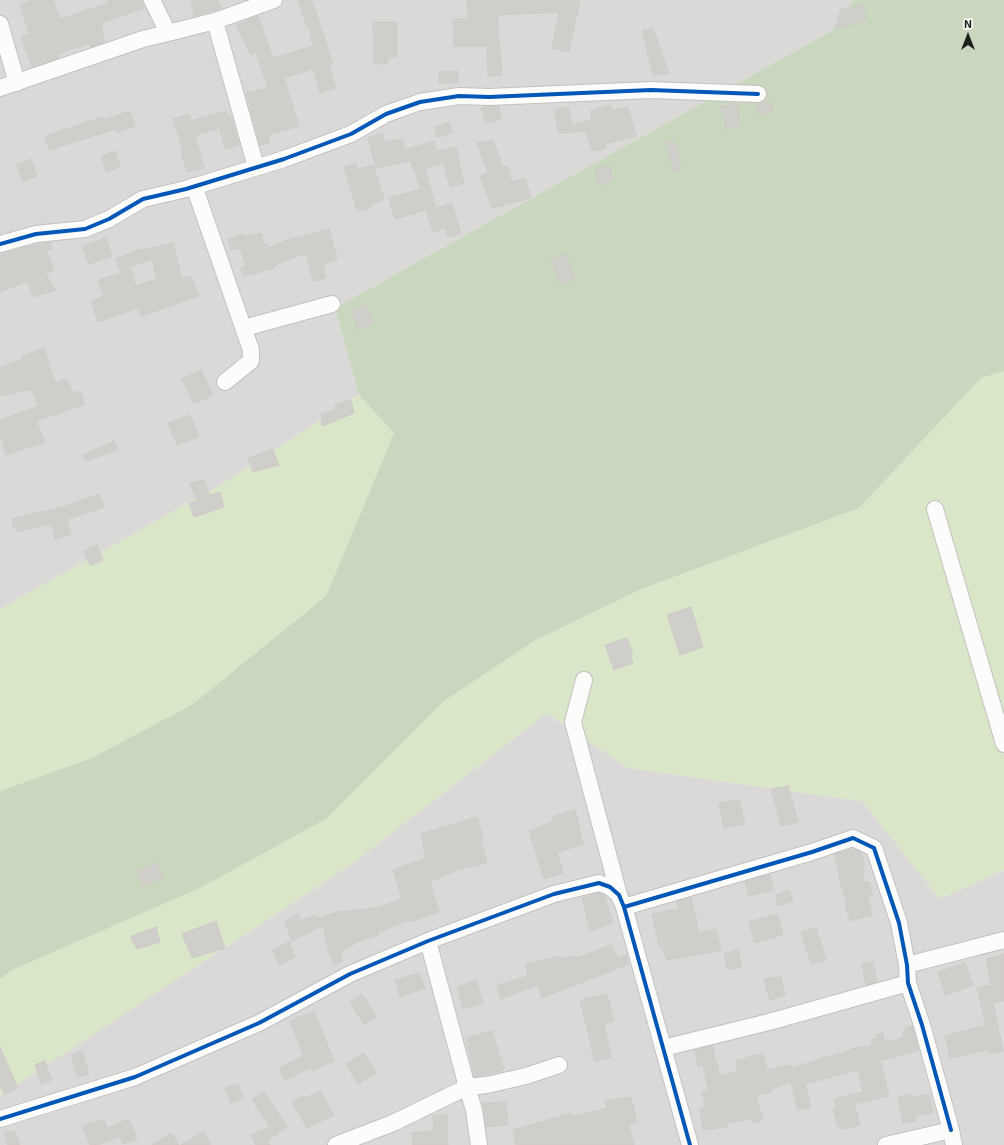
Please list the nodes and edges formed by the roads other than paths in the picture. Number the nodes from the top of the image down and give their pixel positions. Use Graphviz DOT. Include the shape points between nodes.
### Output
graph roads {
  1 [pos="152,0"];
  2 [pos="274,0"];
  3 [pos="215,21"];
  4 [pos="0,24"];
  5 [pos="168,33"];
  6 [pos="17,83"];
  7 [pos="0,88"];
  8 [pos="758,94"];
  9 [pos="256,167"];
  10 [pos="194,186"];
  11 [pos="0,244"];
  12 [pos="332,304"];
  13 [pos="244,328"];
  14 [pos="225,382"];
  15 [pos="934,509"];
  16 [pos="584,680"];
  17 [pos="1004,744"];
  18 [pos="621,901"];
  19 [pos="1004,940"];
  20 [pos="428,941"];
  21 [pos="907,965"];
  22 [pos="908,983"];
  23 [pos="663,1048"];
  24 [pos="559,1065"];
  25 [pos="467,1087"];
  26 [pos="0,1119"];
  27 [pos="952,1138"];
  28 [pos="336,1145"];
  29 [pos="479,1145"];
  30 [pos="690,1145"];
  31 [pos="886,1145"];
  1 -- 5 [label="street"];
  2 -- 3 [label="street"];
  3 -- 5 [label="street"];
  3 -- 9 [label="street"];
  4 -- 6 [label="street"];
  5 -- 6 [label="street" via="143,39"];
  6 -- 7 [label="street"];
  8 -- 9 [label="street" via="652,90 459,96 420,102 386,114 351,134"];
  9 -- 10 [label="street"];
  10 -- 11 [label="street" via="143,199 109,219 85,229 36,234"];
  10 -- 13 [label="street"];
  12 -- 13 [label="street"];
  13 -- 14 [label="street" via="251,350 251,361"];
  15 -- 17 [label="street"];
  16 -- 18 [label="street" via="573,722"];
  18 -- 20 [label="street" via="610,886 599,883 554,894"];
  18 -- 21 [label="street" via="812,852 853,838 874,848 899,923"];
  18 -- 23 [label="street"];
  19 -- 21 [label="street"];
  20 -- 25 [label="street"];
  20 -- 26 [label="street" via="350,974 259,1023 135,1077"];
  21 -- 22 [label="street"];
  22 -- 23 [label="street" via="769,1022"];
  22 -- 27 [label="street"];
  23 -- 30 [label="street"];
  24 -- 25 [label="street" via="526,1076"];
  25 -- 28 [label="street" via="393,1123"];
  25 -- 29 [label="street" via="474,1110"];
  27 -- 31 [label="street"];
}
